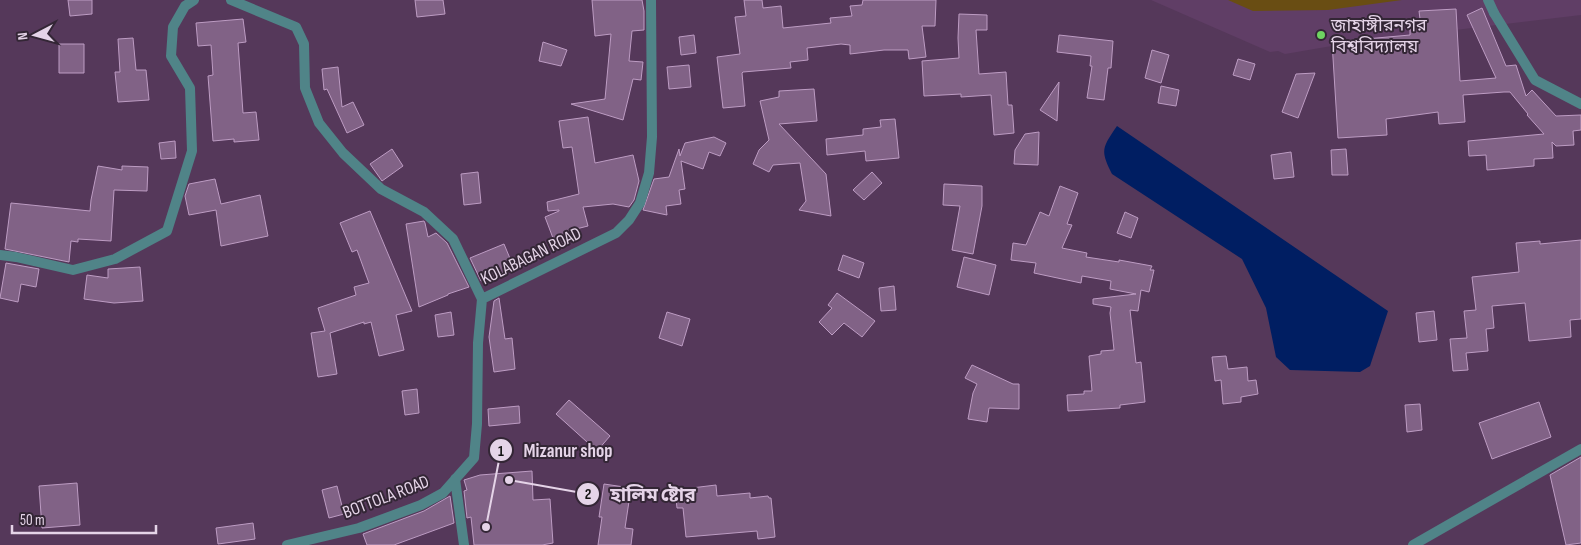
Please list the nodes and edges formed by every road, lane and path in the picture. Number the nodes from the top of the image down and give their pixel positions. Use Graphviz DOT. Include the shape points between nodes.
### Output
graph roads {
  1 [pos="194,0"];
  2 [pos="231,0"];
  3 [pos="651,0"];
  4 [pos="1488,0"];
  5 [pos="1581,104"];
  6 [pos="0,255"];
  7 [pos="482,299"];
  8 [pos="1581,449"];
  9 [pos="455,479"];
  10 [pos="287,545"];
  11 [pos="464,545"];
  12 [pos="1413,545"];
  1 -- 6 [label="street" via="185,6 173,27 171,56 190,88 192,151 167,231 115,259 73,270"];
  2 -- 7 [label="street, KOLABAGAN ROAD" via="296,27 304,44 305,88 318,123 342,153 382,189 424,212 454,239"];
  3 -- 7 [label="street, KOLABAGAN ROAD" via="652,137 648,173 640,203 616,233"];
  4 -- 5 [label="street" via="1535,80"];
  7 -- 9 [label="street, BOTTOLA ROAD" via="474,458"];
  8 -- 12 [label="street"];
  9 -- 10 [label="street, BOTTOLA ROAD" via="443,493 421,505 359,528"];
  9 -- 11 [label="street"];
}
